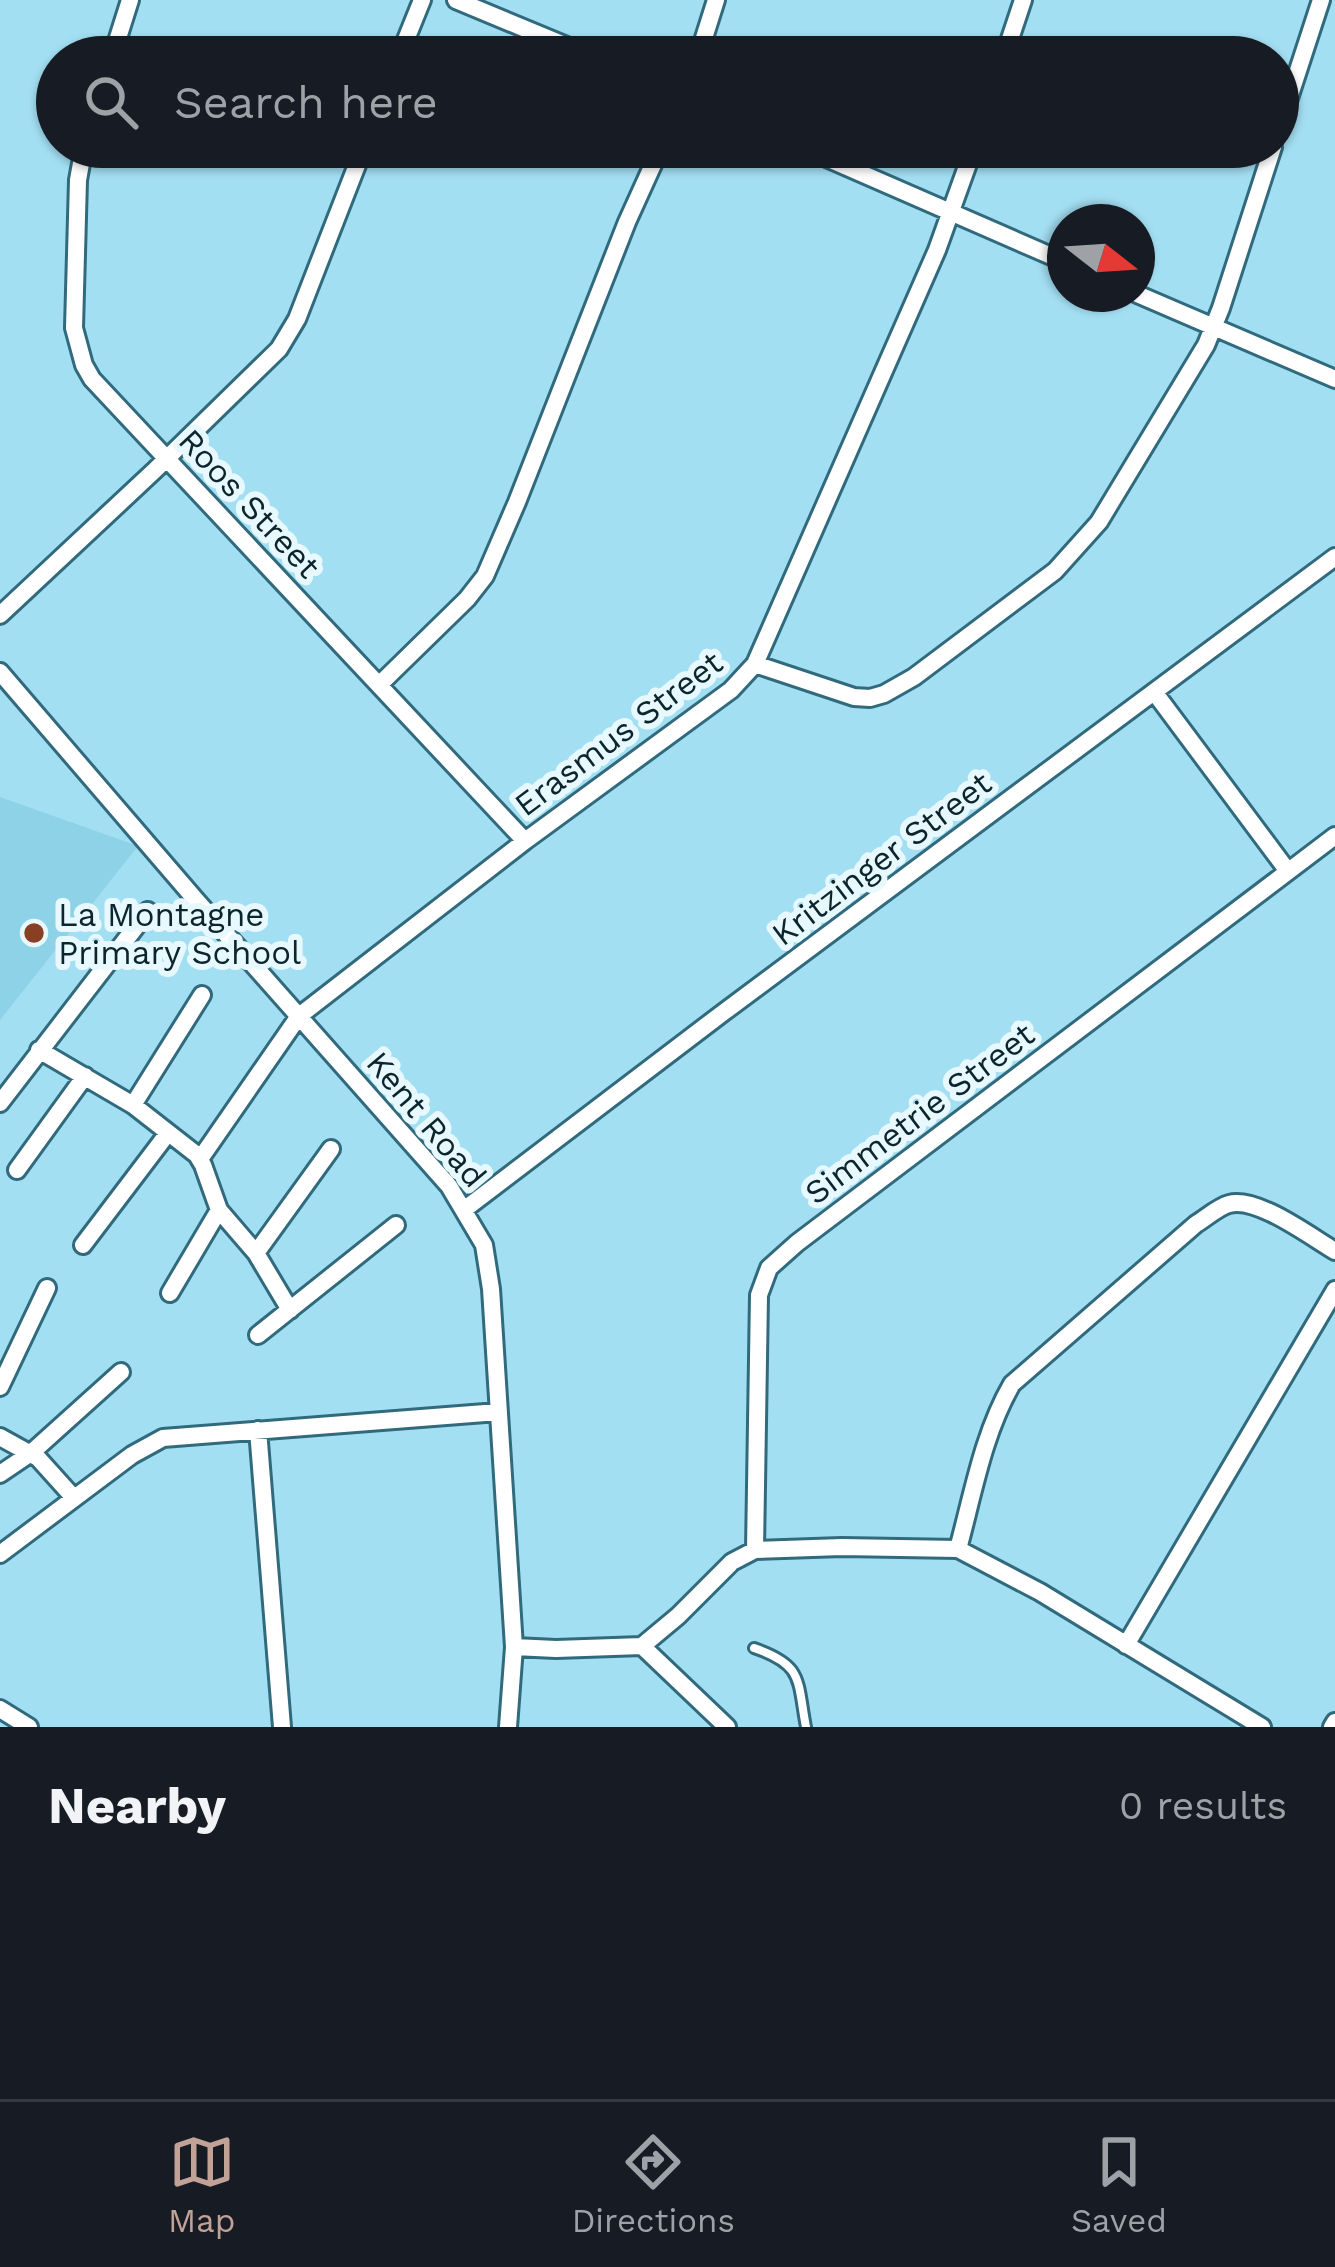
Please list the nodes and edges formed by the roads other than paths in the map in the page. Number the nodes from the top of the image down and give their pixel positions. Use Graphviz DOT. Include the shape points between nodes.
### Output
graph roads {
  1 [pos="130,0"];
  2 [pos="422,0"];
  3 [pos="456,0"];
  4 [pos="716,0"];
  5 [pos="1023,0"];
  6 [pos="1321,0"];
  7 [pos="119,36"];
  8 [pos="407,36"];
  9 [pos="543,36"];
  10 [pos="705,36"];
  11 [pos="1011,36"];
  12 [pos="1299,68"];
  13 [pos="80,168"];
  14 [pos="356,168"];
  15 [pos="651,168"];
  16 [pos="848,168"];
  17 [pos="967,168"];
  18 [pos="1266,168"];
  19 [pos="952,214"];
  20 [pos="1047,254"];
  21 [pos="1155,302"];
  22 [pos="1214,327"];
  23 [pos="1335,379"];
  24 [pos="168,458"];
  25 [pos="1335,557"];
  26 [pos="0,615"];
  27 [pos="755,664"];
  28 [pos="0,672"];
  29 [pos="379,685"];
  30 [pos="1155,693"];
  31 [pos="1335,836"];
  32 [pos="525,842"];
  33 [pos="1287,870"];
  34 [pos="148,911"];
  35 [pos="202,995"];
  36 [pos="299,1016"];
  37 [pos="39,1050"];
  38 [pos="85,1076"];
  39 [pos="0,1103"];
  40 [pos="133,1106"];
  41 [pos="168,1133"];
  42 [pos="331,1149"];
  43 [pos="200,1159"];
  44 [pos="17,1170"];
  45 [pos="465,1209"];
  46 [pos="219,1210"];
  47 [pos="396,1225"];
  48 [pos="83,1245"];
  49 [pos="1335,1251"];
  50 [pos="256,1253"];
  51 [pos="47,1288"];
  52 [pos="1335,1290"];
  53 [pos="170,1293"];
  54 [pos="290,1310"];
  55 [pos="258,1335"];
  56 [pos="121,1372"];
  57 [pos="0,1387"];
  58 [pos="498,1412"];
  59 [pos="258,1430"];
  60 [pos="0,1437"];
  61 [pos="32,1453"];
  62 [pos="0,1474"];
  63 [pos="74,1498"];
  64 [pos="958,1549"];
  65 [pos="755,1550"];
  66 [pos="0,1555"];
  67 [pos="1126,1645"];
  68 [pos="642,1646"];
  69 [pos="514,1647"];
  70 [pos="754,1648"];
  71 [pos="0,1709"];
  72 [pos="29,1727"];
  73 [pos="282,1727"];
  74 [pos="508,1727"];
  75 [pos="727,1727"];
  76 [pos="806,1727"];
  77 [pos="1262,1727"];
  1 -- 7 [label="street"];
  2 -- 8 [label="street"];
  3 -- 9 [label="street"];
  4 -- 10 [label="street"];
  5 -- 11 [label="street"];
  6 -- 12 [label="street"];
  13 -- 24 [label="street, Roos Street" via="78,347 92,379"];
  14 -- 24 [label="street" via="288,335"];
  15 -- 29 [label="street" via="485,576"];
  16 -- 19 [label="street"];
  17 -- 19 [label="street, Erasmus Street"];
  18 -- 22 [label="street"];
  19 -- 20 [label="street"];
  19 -- 27 [label="street, Erasmus Street"];
  21 -- 22 [label="street"];
  22 -- 23 [label="street"];
  22 -- 27 [label="street" via="1084,542 914,677 861,698"];
  24 -- 26 [label="street"];
  24 -- 29 [label="street, Roos Street"];
  25 -- 30 [label="street, Kritzinger Street"];
  27 -- 32 [label="street, Erasmus Street"];
  28 -- 36 [label="street, Kent Road"];
  29 -- 32 [label="street, Roos Street"];
  30 -- 33 [label="street"];
  30 -- 45 [label="street, Kritzinger Street"];
  31 -- 33 [label="street, Simmetrie Street"];
  32 -- 36 [label="street, Erasmus Street"];
  33 -- 65 [label="street, Simmetrie Street" via="770,1268 759,1295"];
  34 -- 37 [label="street"];
  35 -- 40 [label="street"];
  36 -- 43 [label="street, Erasmus Street"];
  36 -- 45 [label="street, Kent Road"];
  37 -- 38 [label="street"];
  37 -- 39 [label="street"];
  38 -- 40 [label="street"];
  38 -- 44 [label="street"];
  40 -- 41 [label="street"];
  41 -- 43 [label="street"];
  41 -- 48 [label="street"];
  42 -- 50 [label="street"];
  43 -- 46 [label="street"];
  45 -- 58 [label="street, Kent Road" via="488,1264"];
  46 -- 50 [label="street"];
  46 -- 53 [label="street"];
  47 -- 54 [label="street"];
  49 -- 64 [label="street" via="1248,1204 1226,1205 1196,1224 1012,1384 989,1434"];
  50 -- 54 [label="street"];
  51 -- 57 [label="street"];
  52 -- 67 [label="street"];
  54 -- 55 [label="street"];
  56 -- 61 [label="street"];
  58 -- 59 [label="street"];
  58 -- 69 [label="street, Kent Road"];
  59 -- 63 [label="street" via="163,1438"];
  59 -- 73 [label="street"];
  60 -- 61 [label="street"];
  61 -- 62 [label="street"];
  61 -- 63 [label="street"];
  63 -- 66 [label="street"];
  64 -- 65 [label="street"];
  64 -- 67 [label="street"];
  65 -- 68 [label="street"];
  67 -- 77 [label="street"];
  68 -- 69 [label="street"];
  68 -- 75 [label="street"];
  69 -- 74 [label="street, Kent Road"];
  70 -- 76 [label="lane" via="790,1664"];
  71 -- 72 [label="street"];
}
